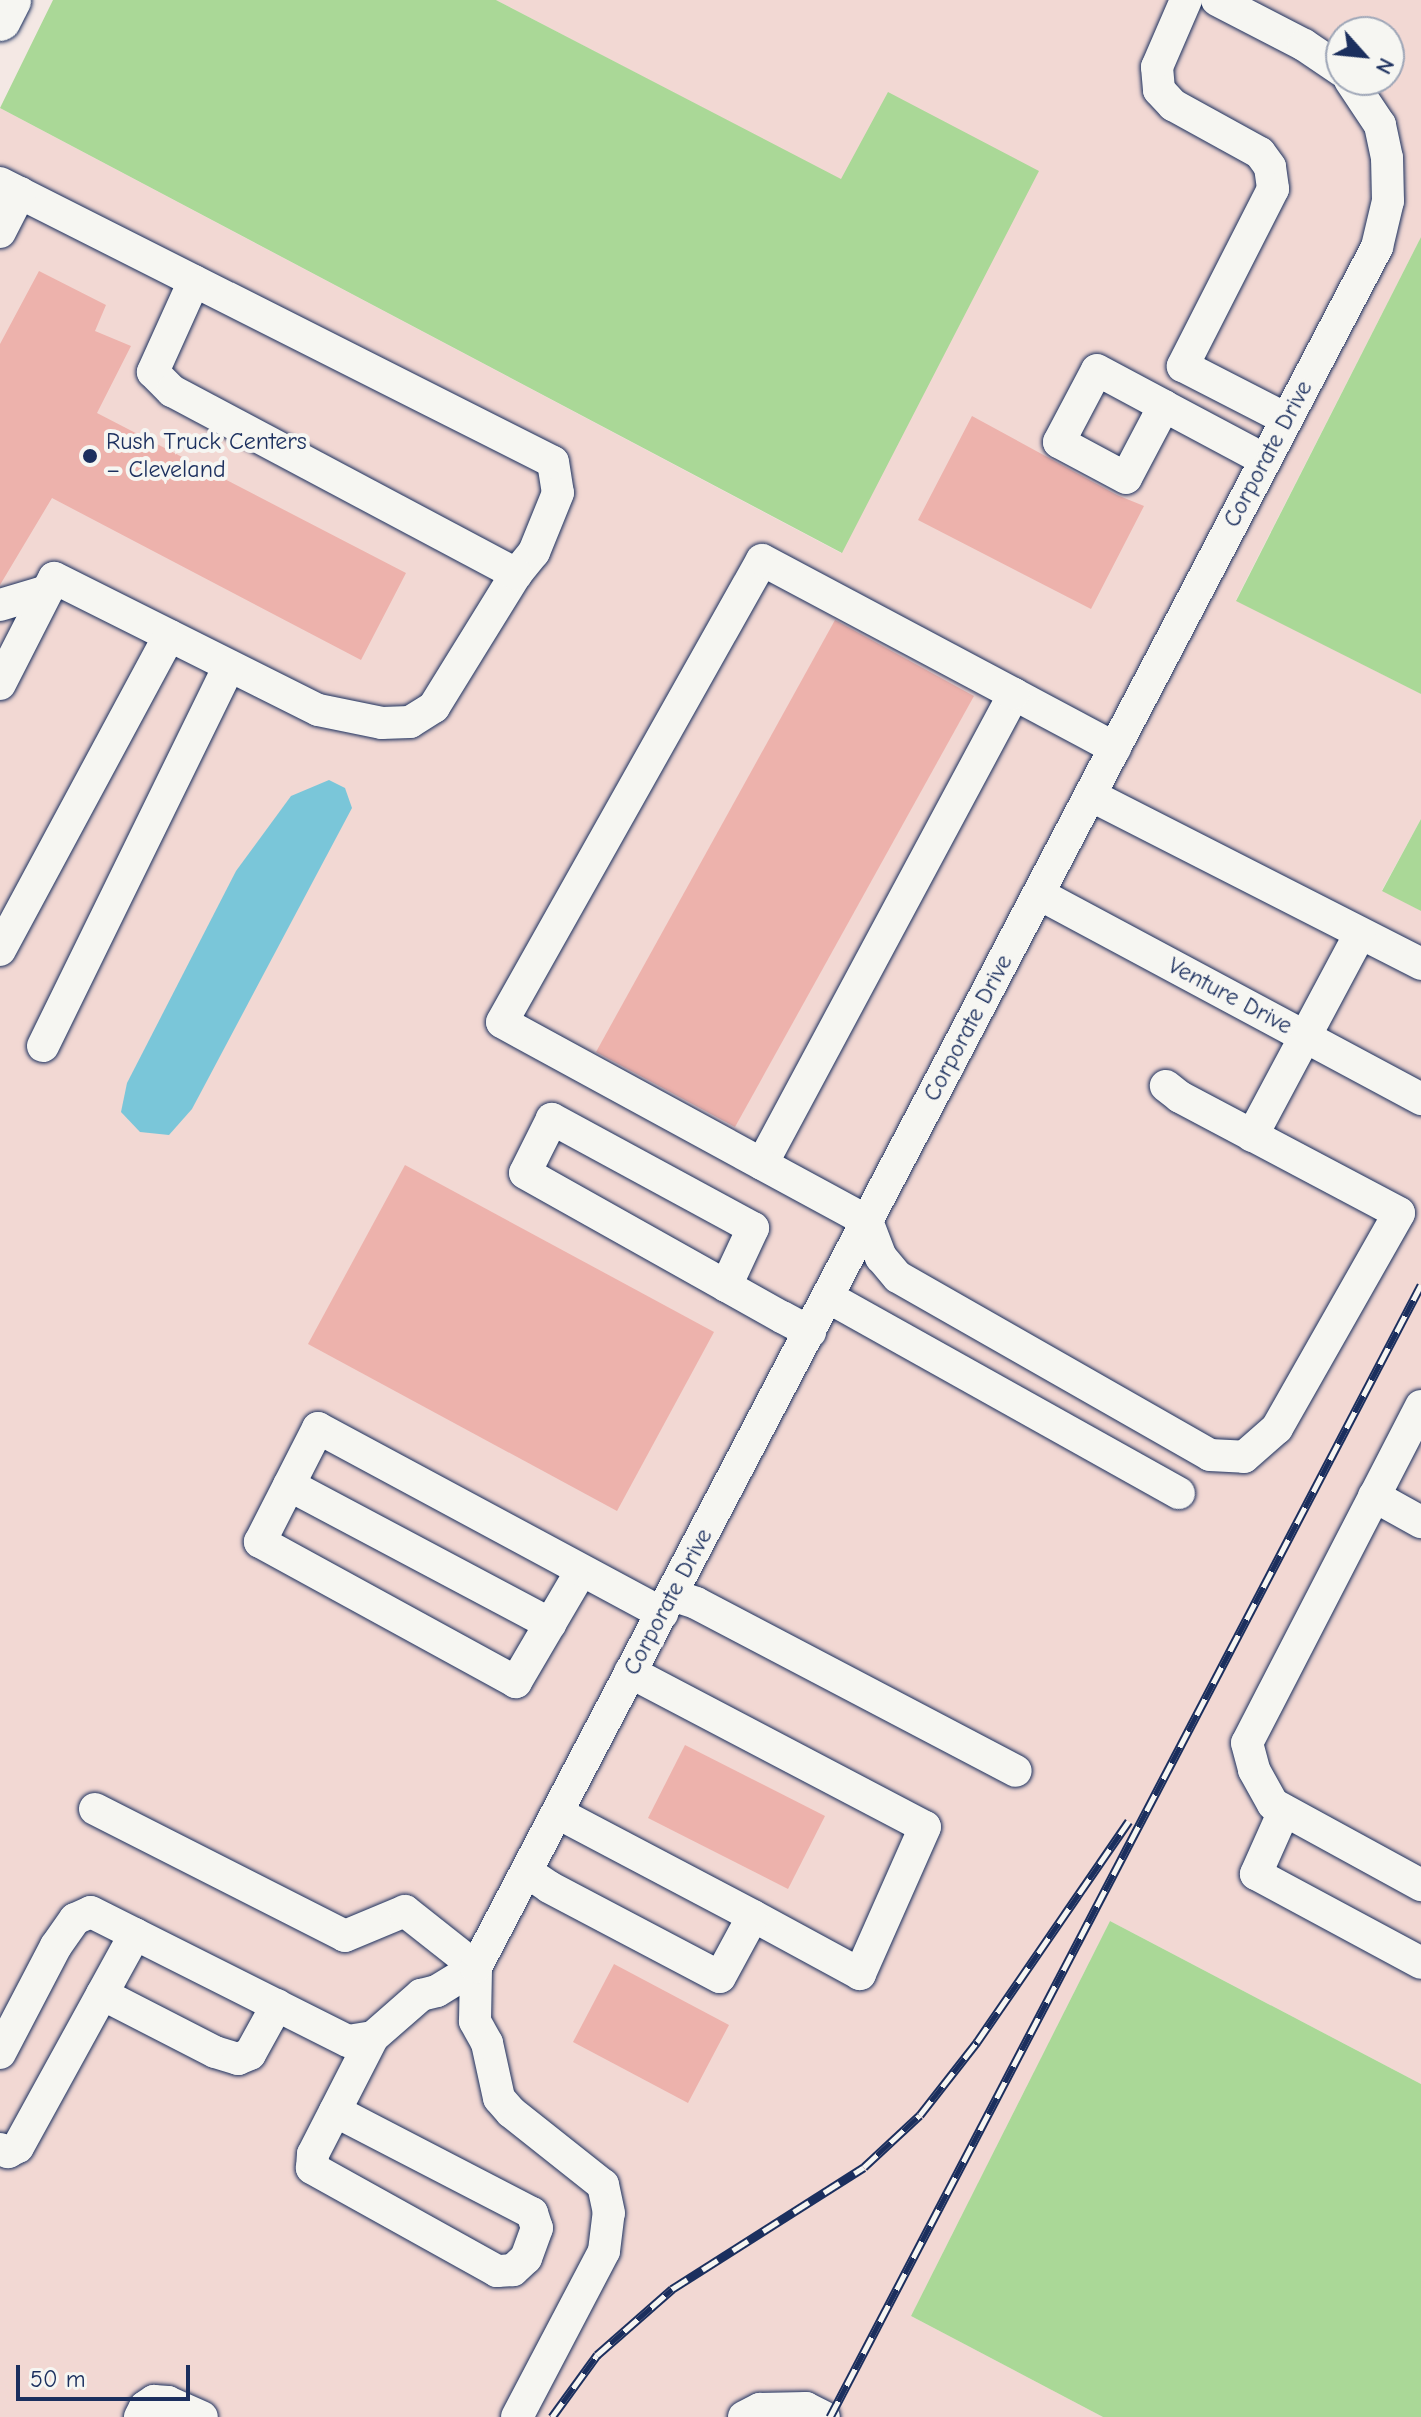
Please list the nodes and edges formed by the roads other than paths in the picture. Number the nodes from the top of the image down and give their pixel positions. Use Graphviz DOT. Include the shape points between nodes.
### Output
graph roads {
  1 [pos="10,0"];
  2 [pos="1186,0"];
  3 [pos="1217,0"];
  4 [pos="0,20"];
  5 [pos="1325,59"];
  6 [pos="1361,96"];
  7 [pos="10,188"];
  8 [pos="0,232"];
  9 [pos="194,281"];
  10 [pos="1164,406"];
  11 [pos="1286,419"];
  12 [pos="1265,460"];
  13 [pos="516,574"];
  14 [pos="47,591"];
  15 [pos="0,605"];
  16 [pos="169,636"];
  17 [pos="229,666"];
  18 [pos="0,684"];
  19 [pos="1014,694"];
  20 [pos="1115,748"];
  21 [pos="1090,795"];
  22 [pos="1039,894"];
  23 [pos="1360,934"];
  24 [pos="0,950"];
  25 [pos="1421,964"];
  26 [pos="1304,1036"];
  27 [pos="43,1046"];
  28 [pos="1166,1086"];
  29 [pos="1421,1099"];
  30 [pos="1252,1136"];
  31 [pos="762,1164"];
  32 [pos="867,1221"];
  33 [pos="726,1286"];
  34 [pos="828,1297"];
  35 [pos="810,1332"];
  36 [pos="1421,1406"];
  37 [pos="289,1485"];
  38 [pos="1179,1493"];
  39 [pos="1374,1496"];
  40 [pos="1421,1522"];
  41 [pos="581,1571"];
  42 [pos="667,1604"];
  43 [pos="550,1624"];
  44 [pos="630,1672"];
  45 [pos="1016,1771"];
  46 [pos="95,1809"];
  47 [pos="1284,1811"];
  48 [pos="558,1813"];
  49 [pos="527,1872"];
  50 [pos="1421,1885"];
  51 [pos="753,1916"];
  52 [pos="135,1934"];
  53 [pos="1421,1963"];
  54 [pos="476,1967"];
  55 [pos="102,1994"];
  56 [pos="277,2005"];
  57 [pos="373,2037"];
  58 [pos="0,2053"];
  59 [pos="335,2111"];
  60 [pos="0,2149"];
  61 [pos="140,2417"];
  62 [pos="202,2417"];
  63 [pos="517,2417"];
  64 [pos="744,2417"];
  65 [pos="824,2417"];
  1 -- 4 [label="main road"];
  2 -- 11 [label="street" via="1157,67 1159,90 1173,105 1260,153 1270,167 1273,189 1183,366"];
  3 -- 5 [label="street"];
  6 -- 11 [label="street, Corporate Drive" via="1380,125 1388,201 1377,247"];
  7 -- 8 [label="street"];
  7 -- 9 [label="street"];
  9 -- 13 [label="street" via="153,372 172,391"];
  9 -- 13 [label="street" via="553,462 558,493 534,552"];
  10 -- 12 [label="street"];
  11 -- 12 [label="street, Corporate Drive"];
  12 -- 20 [label="street, Corporate Drive"];
  13 -- 17 [label="street" via="434,707 410,722 382,723 318,710"];
  14 -- 15 [label="street"];
  14 -- 16 [label="street" via="54,578"];
  14 -- 18 [label="street"];
  16 -- 17 [label="street"];
  16 -- 24 [label="street"];
  17 -- 27 [label="street"];
  19 -- 20 [label="street"];
  19 -- 31 [label="street"];
  19 -- 31 [label="street" via="762,560 502,1022"];
  20 -- 21 [label="street, Corporate Drive"];
  21 -- 22 [label="street, Corporate Drive"];
  21 -- 23 [label="street"];
  22 -- 26 [label="street, Venture Drive"];
  22 -- 32 [label="street, Corporate Drive"];
  23 -- 25 [label="street"];
  23 -- 26 [label="street"];
  26 -- 29 [label="street, Venture Drive"];
  26 -- 30 [label="street"];
  28 -- 30 [label="street"];
  30 -- 32 [label="street" via="1399,1213 1277,1428 1244,1457 1210,1455 898,1277 881,1257"];
  31 -- 32 [label="street"];
  32 -- 34 [label="street, Corporate Drive"];
  33 -- 33 [label="street" via="525,1173 552,1119 753,1228"];
  33 -- 35 [label="street"];
  34 -- 35 [label="street, Corporate Drive"];
  34 -- 38 [label="street"];
  35 -- 42 [label="street, Corporate Drive"];
  36 -- 39 [label="street"];
  37 -- 41 [label="street" via="318,1428"];
  37 -- 43 [label="street"];
  37 -- 43 [label="street" via="260,1542 516,1682"];
  39 -- 40 [label="street"];
  39 -- 47 [label="street" via="1247,1743 1260,1781 1273,1804"];
  41 -- 42 [label="street"];
  41 -- 43 [label="street"];
  42 -- 44 [label="street, Corporate Drive"];
  42 -- 45 [label="street" via="696,1603"];
  44 -- 48 [label="street, Corporate Drive"];
  44 -- 51 [label="street" via="925,1827 860,1974"];
  46 -- 54 [label="street" via="345,1936 405,1911"];
  47 -- 50 [label="street"];
  47 -- 53 [label="street" via="1256,1874"];
  48 -- 49 [label="street, Corporate Drive"];
  48 -- 51 [label="street"];
  49 -- 51 [label="street" via="720,1977"];
  49 -- 54 [label="street, Corporate Drive"];
  52 -- 55 [label="street"];
  52 -- 56 [label="street"];
  52 -- 58 [label="street" via="91,1912 75,1919"];
  54 -- 57 [label="street" via="421,1995"];
  54 -- 63 [label="street" via="475,2021 487,2043 499,2098 603,2185 609,2213 604,2251"];
  55 -- 56 [label="street" via="238,2059 250,2054"];
  55 -- 60 [label="street" via="18,2147"];
  56 -- 57 [label="street" via="348,2041"];
  57 -- 59 [label="street"];
  59 -- 59 [label="street" via="313,2154 312,2168 497,2271 513,2270 526,2258 537,2228 532,2213"];
  61 -- 62 [label="street" via="154,2401"];
  64 -- 65 [label="street" via="760,2409 806,2408"];
}
